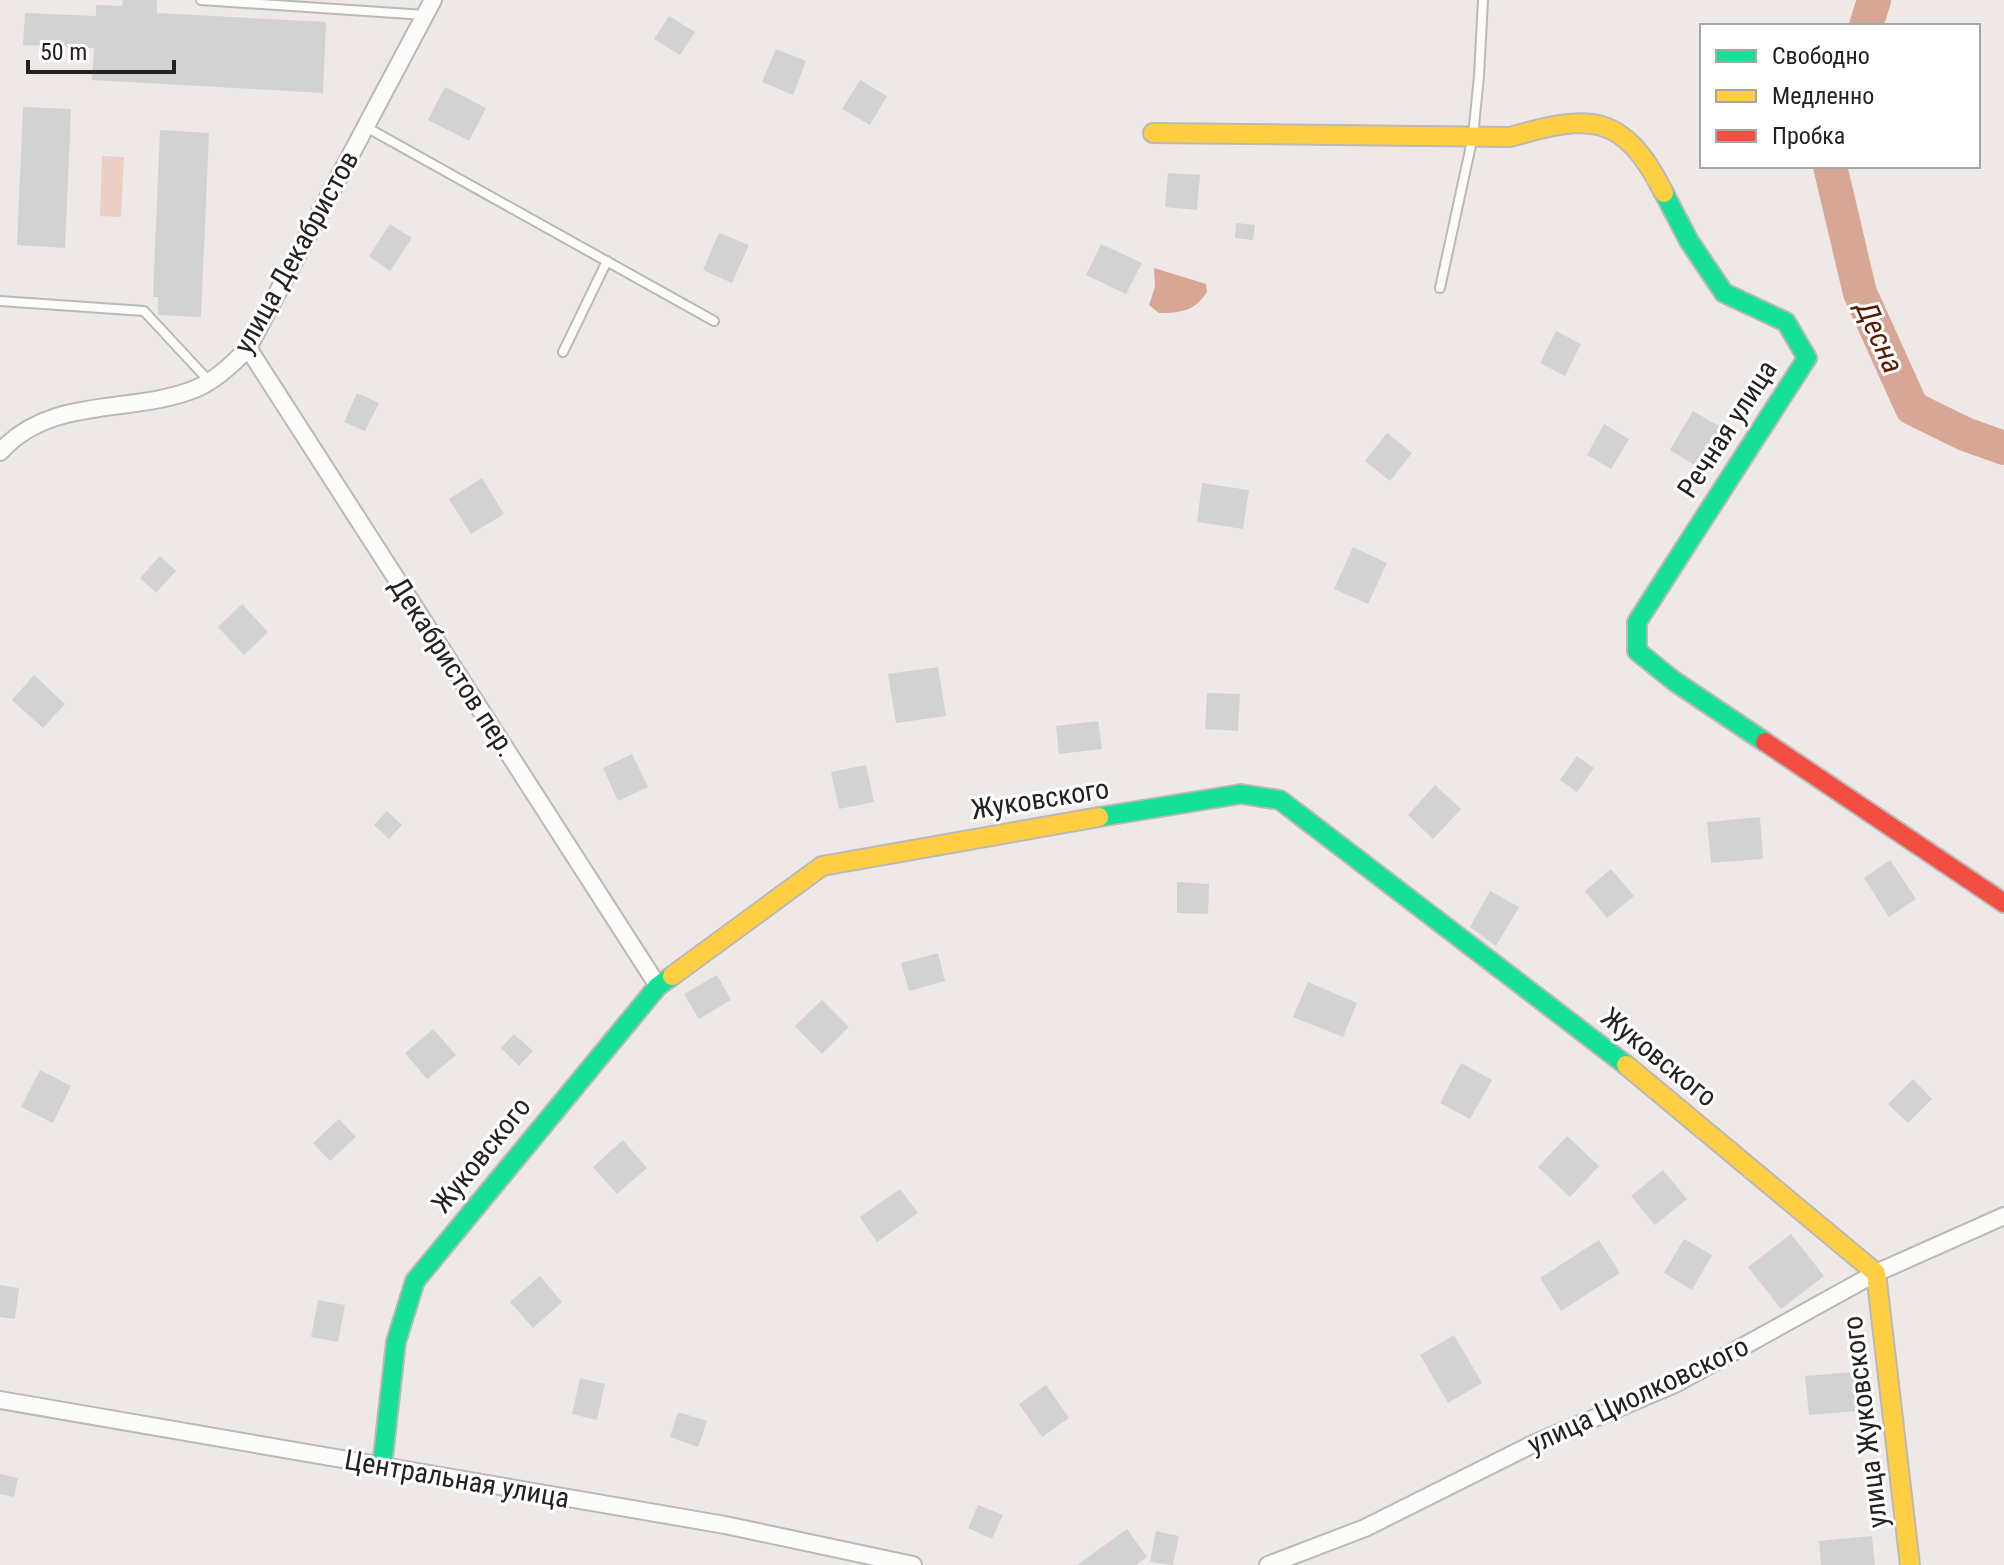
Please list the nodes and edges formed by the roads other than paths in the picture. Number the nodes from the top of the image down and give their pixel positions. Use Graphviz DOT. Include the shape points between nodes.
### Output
graph roads {
  1 [pos="201,0"];
  2 [pos="1483,0"];
  3 [pos="429,7"];
  4 [pos="366,127"];
  5 [pos="1153,133"];
  6 [pos="1473,136"];
  7 [pos="607,261"];
  8 [pos="1440,288"];
  9 [pos="0,301"];
  10 [pos="714,321"];
  11 [pos="248,348"];
  12 [pos="563,352"];
  13 [pos="209,381"];
  14 [pos="0,452"];
  15 [pos="2004,903"];
  16 [pos="658,986"];
  17 [pos="2004,1216"];
  18 [pos="1876,1273"];
  19 [pos="0,1400"];
  20 [pos="382,1466"];
  21 [pos="913,1565"];
  22 [pos="1268,1565"];
  23 [pos="1910,1565"];
  1 -- 3 [label="lane"];
  2 -- 6 [label="lane"];
  3 -- 4 [label="street, улица Декабристов"];
  4 -- 7 [label="lane"];
  4 -- 11 [label="street, улица Декабристов"];
  5 -- 6 [label="street, Речная улица"];
  6 -- 8 [label="lane"];
  6 -- 15 [label="street, Речная улица" via="1510,137 1582,121 1607,126 1630,140 1724,293 1786,322 1807,358 1637,622 1637,651"];
  7 -- 10 [label="lane"];
  7 -- 12 [label="lane"];
  9 -- 13 [label="lane" via="144,311"];
  11 -- 13 [label="street, улица Декабристов"];
  11 -- 16 [label="street, Декабристов пер."];
  13 -- 14 [label="street, улица Декабристов" via="191,391 57,415 29,427"];
  16 -- 18 [label="street, Жуковского" via="822,866 1241,794 1280,800 1651,1084"];
  16 -- 20 [label="street, Жуковского" via="415,1281 396,1342"];
  17 -- 18 [label="street, улица Циолковского"];
  18 -- 22 [label="street, улица Циолковского" via="1675,1384 1533,1444 1365,1528"];
  18 -- 23 [label="street, улица Жуковского"];
  19 -- 20 [label="street, Центральная улица"];
  20 -- 21 [label="street, Центральная улица" via="725,1525"];
}
